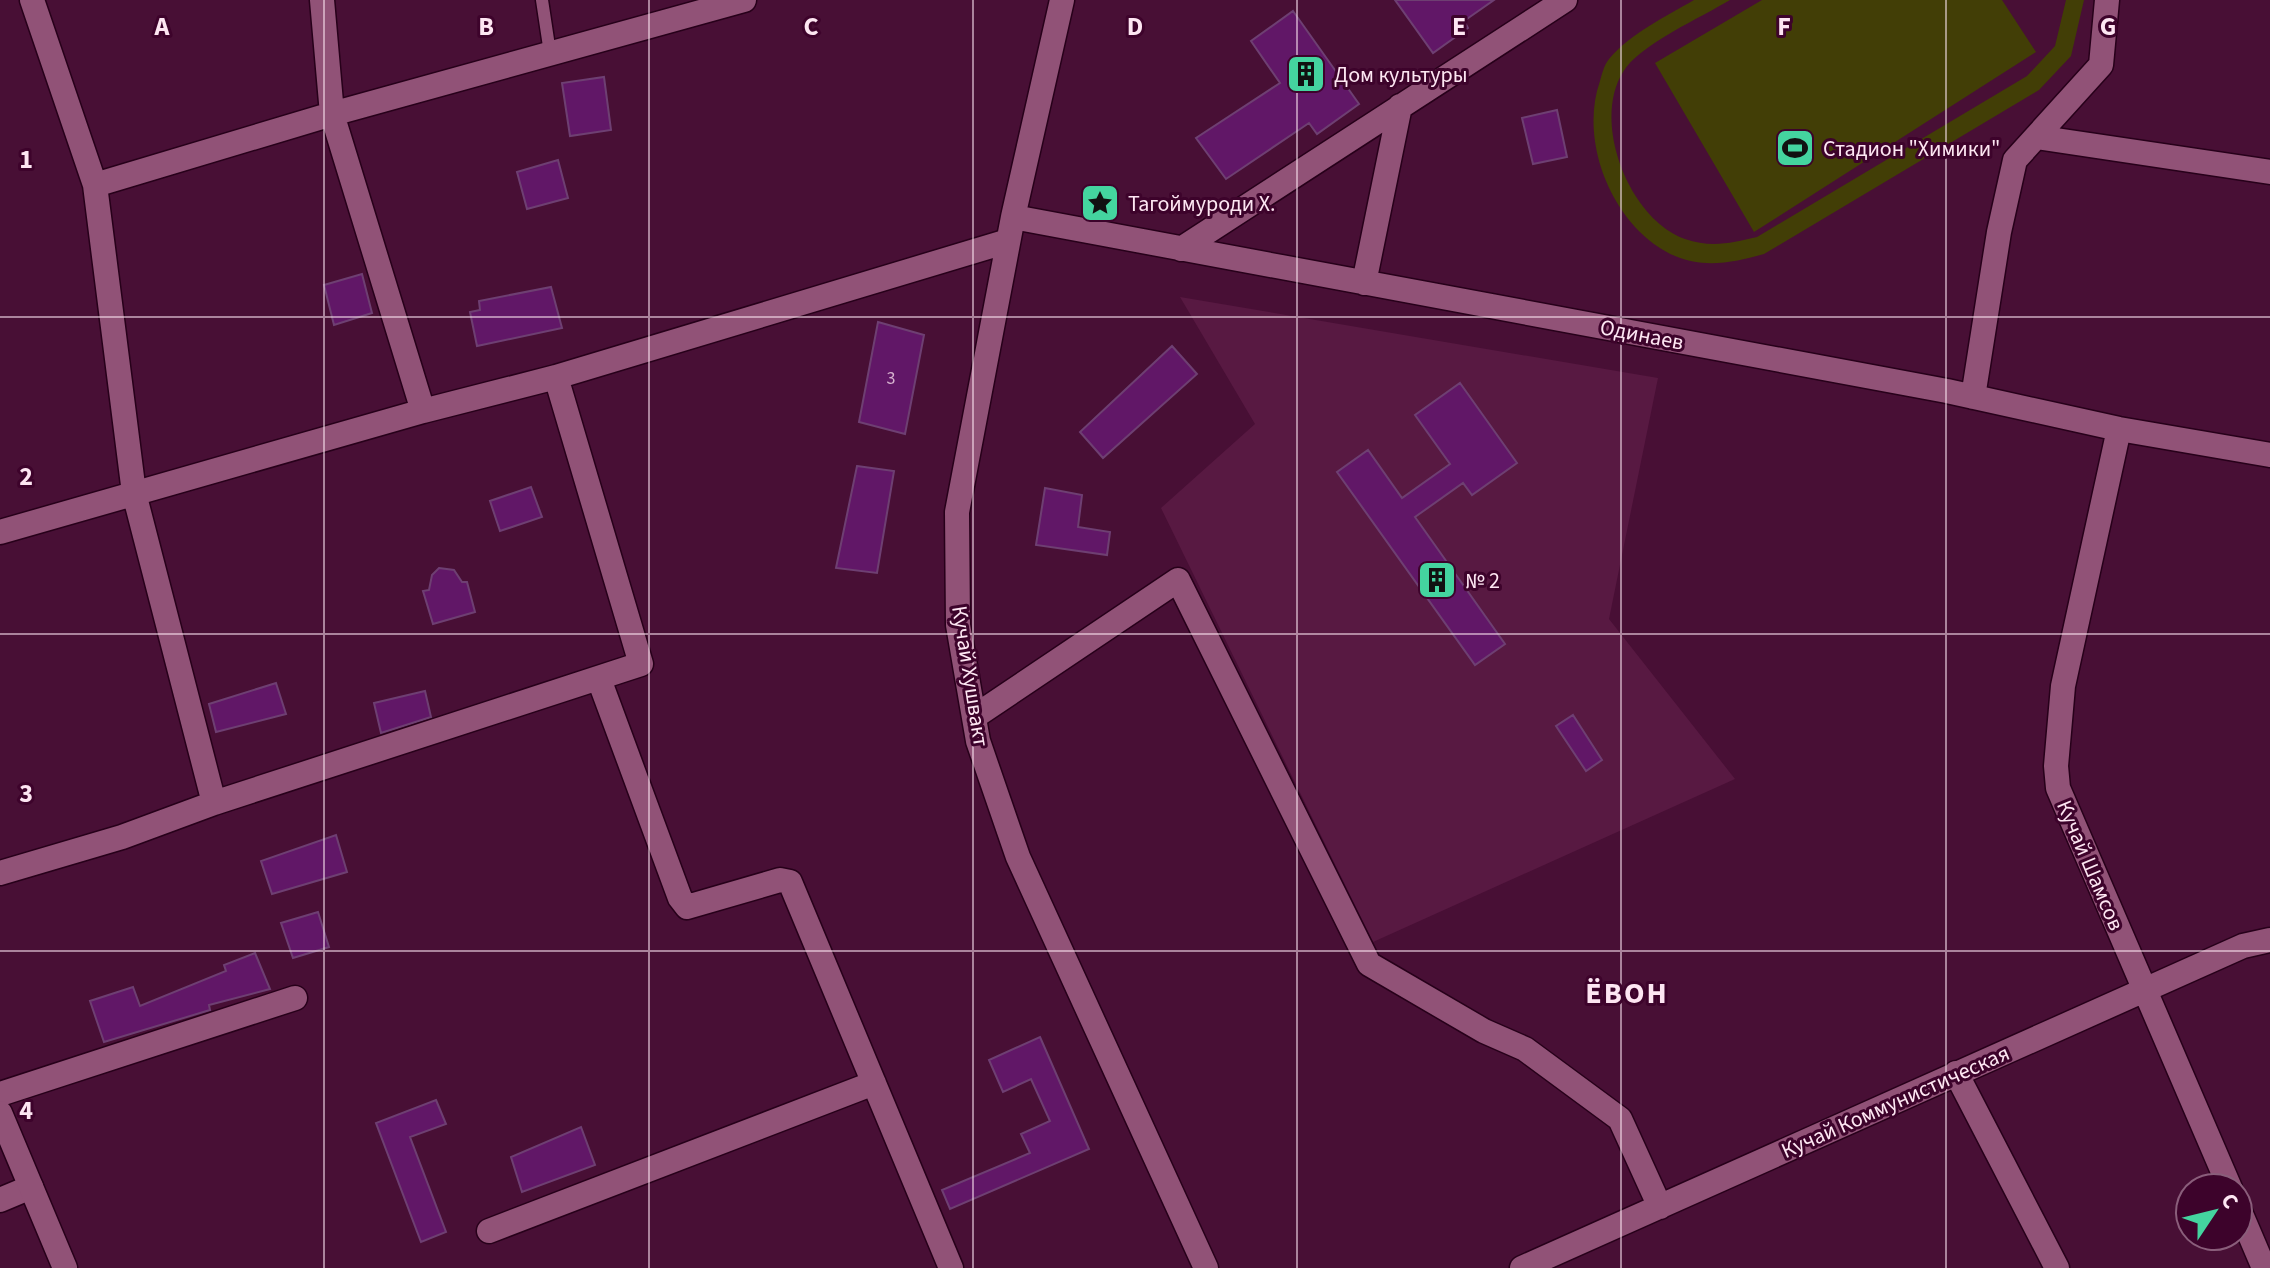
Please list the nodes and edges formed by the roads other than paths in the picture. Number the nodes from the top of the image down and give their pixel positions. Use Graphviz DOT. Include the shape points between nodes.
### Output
graph roads {
  1 [pos="32,0"];
  2 [pos="322,0"];
  3 [pos="542,0"];
  4 [pos="744,0"];
  5 [pos="1062,0"];
  6 [pos="1565,0"];
  7 [pos="2107,0"];
  8 [pos="550,53"];
  9 [pos="1400,106"];
  10 [pos="332,114"];
  11 [pos="2036,137"];
  12 [pos="2270,172"];
  13 [pos="95,185"];
  14 [pos="1010,229"];
  15 [pos="1181,249"];
  16 [pos="1364,283"];
  17 [pos="556,377"];
  18 [pos="1973,397"];
  19 [pos="423,411"];
  20 [pos="2119,429"];
  21 [pos="2270,455"];
  22 [pos="134,493"];
  23 [pos="0,532"];
  24 [pos="599,679"];
  25 [pos="974,717"];
  26 [pos="214,803"];
  27 [pos="0,873"];
  28 [pos="2270,940"];
  29 [pos="2144,990"];
  30 [pos="295,998"];
  31 [pos="1956,1073"];
  32 [pos="874,1083"];
  33 [pos="0,1094"];
  34 [pos="0,1113"];
  35 [pos="2223,1172"];
  36 [pos="31,1187"];
  37 [pos="0,1200"];
  38 [pos="1660,1207"];
  39 [pos="489,1231"];
  40 [pos="2254,1245"];
  41 [pos="65,1268"];
  42 [pos="951,1268"];
  43 [pos="1206,1268"];
  44 [pos="1522,1268"];
  45 [pos="2057,1268"];
  46 [pos="2264,1268"];
  1 -- 13 [label="street"];
  2 -- 10 [label="street"];
  3 -- 8 [label="lane"];
  4 -- 8 [label="street"];
  5 -- 14 [label="street, Кучай Хушвакт"];
  6 -- 9 [label="street"];
  7 -- 11 [label="street" via="2101,65"];
  8 -- 10 [label="street"];
  9 -- 15 [label="street"];
  9 -- 16 [label="street"];
  10 -- 13 [label="street"];
  10 -- 19 [label="street"];
  11 -- 12 [label="street"];
  11 -- 18 [label="street" via="2015,160"];
  13 -- 22 [label="street"];
  14 -- 15 [label="street, Одинаев"];
  14 -- 17 [label="street"];
  14 -- 25 [label="street, Кучай Хушвакт" via="957,512 958,625"];
  15 -- 16 [label="street, Одинаев"];
  16 -- 18 [label="street, Одинаев"];
  17 -- 19 [label="street"];
  17 -- 24 [label="street" via="641,664"];
  18 -- 20 [label="street, Одинаев"];
  19 -- 22 [label="street"];
  20 -- 21 [label="street, Одинаев"];
  20 -- 29 [label="street, Кучай Шамсов" via="2063,686 2056,766 2058,788"];
  22 -- 23 [label="street"];
  22 -- 26 [label="street"];
  24 -- 26 [label="street"];
  24 -- 32 [label="street" via="680,898 687,907 780,880 790,882"];
  25 -- 38 [label="street" via="1178,580 1369,964 1525,1049 1620,1119"];
  25 -- 43 [label="street, Кучай Хушвакт" via="1018,857"];
  26 -- 27 [label="street"];
  28 -- 29 [label="street, Кучай Коммунистическая" via="2243,946"];
  29 -- 31 [label="street, Кучай Коммунистическая"];
  29 -- 35 [label="street, Кучай Шамсов"];
  30 -- 33 [label="street"];
  31 -- 38 [label="street, Кучай Коммунистическая"];
  31 -- 45 [label="street"];
  32 -- 39 [label="street"];
  32 -- 42 [label="street"];
  34 -- 36 [label="street"];
  36 -- 37 [label="street"];
  36 -- 41 [label="street"];
  38 -- 44 [label="street, Кучай Коммунистическая"];
  40 -- 46 [label="street"];
}
